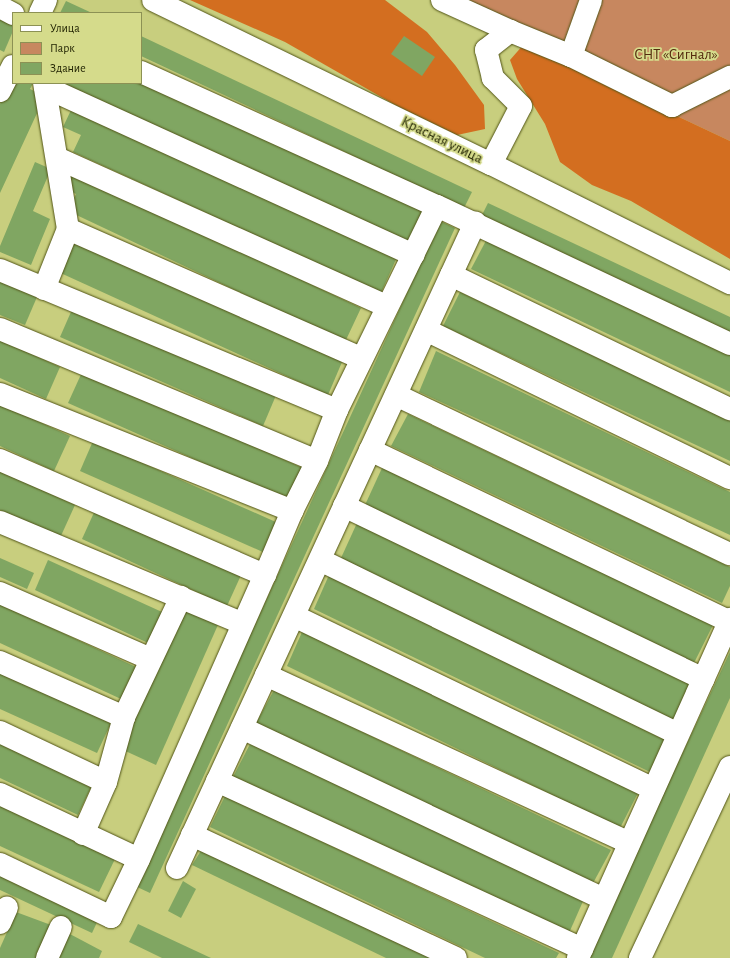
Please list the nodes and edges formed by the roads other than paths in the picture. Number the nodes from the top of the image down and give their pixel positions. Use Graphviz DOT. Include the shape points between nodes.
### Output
graph roads {
  1 [pos="46,0"];
  2 [pos="153,0"];
  3 [pos="442,0"];
  4 [pos="591,0"];
  5 [pos="0,8"];
  6 [pos="40,12"];
  7 [pos="12,14"];
  8 [pos="510,31"];
  9 [pos="571,56"];
  10 [pos="142,72"];
  11 [pos="730,77"];
  12 [pos="44,85"];
  13 [pos="57,158"];
  14 [pos="491,164"];
  15 [pos="437,206"];
  16 [pos="475,223"];
  17 [pos="68,229"];
  18 [pos="413,255"];
  19 [pos="0,270"];
  20 [pos="451,275"];
  21 [pos="730,283"];
  22 [pos="44,289"];
  23 [pos="386,306"];
  24 [pos="0,329"];
  25 [pos="426,330"];
  26 [pos="730,344"];
  27 [pos="361,358"];
  28 [pos="0,394"];
  29 [pos="396,395"];
  30 [pos="730,409"];
  31 [pos="336,410"];
  32 [pos="370,450"];
  33 [pos="0,460"];
  34 [pos="317,461"];
  35 [pos="730,478"];
  36 [pos="344,506"];
  37 [pos="292,510"];
  38 [pos="0,522"];
  39 [pos="730,554"];
  40 [pos="320,560"];
  41 [pos="265,575"];
  42 [pos="0,593"];
  43 [pos="181,597"];
  44 [pos="294,616"];
  45 [pos="730,620"];
  46 [pos="242,623"];
  47 [pos="150,659"];
  48 [pos="0,662"];
  49 [pos="266,675"];
  50 [pos="703,679"];
  51 [pos="124,717"];
  52 [pos="242,728"];
  53 [pos="0,732"];
  54 [pos="678,734"];
  55 [pos="730,766"];
  56 [pos="217,781"];
  57 [pos="106,782"];
  58 [pos="654,789"];
  59 [pos="0,794"];
  60 [pos="83,834"];
  61 [pos="192,835"];
  62 [pos="629,843"];
  63 [pos="139,860"];
  64 [pos="0,864"];
  65 [pos="177,868"];
  66 [pos="604,899"];
  67 [pos="61,927"];
  68 [pos="580,954"];
  69 [pos="47,958"];
  70 [pos="456,958"];
  71 [pos="640,958"];
  1 -- 6 [label="street"];
  2 -- 14 [label="street, Красная улица"];
  3 -- 8 [label="street"];
  4 -- 9 [label="street"];
  5 -- 7 [label="street"];
  8 -- 9 [label="street"];
  8 -- 14 [label="street" via="486,50 493,78 522,106"];
  9 -- 11 [label="street" via="672,106"];
  10 -- 15 [label="street"];
  12 -- 13 [label="street"];
  12 -- 18 [label="street"];
  13 -- 17 [label="street"];
  13 -- 23 [label="street"];
  14 -- 21 [label="street, Красная улица"];
  15 -- 16 [label="street"];
  15 -- 18 [label="street"];
  16 -- 20 [label="street"];
  16 -- 26 [label="street"];
  17 -- 22 [label="street"];
  17 -- 27 [label="street"];
  18 -- 23 [label="street"];
  19 -- 22 [label="street"];
  20 -- 25 [label="street"];
  20 -- 30 [label="street"];
  22 -- 31 [label="street"];
  23 -- 27 [label="street"];
  24 -- 34 [label="street"];
  25 -- 29 [label="street"];
  25 -- 35 [label="street"];
  27 -- 31 [label="street"];
  28 -- 37 [label="street"];
  29 -- 32 [label="street"];
  29 -- 39 [label="street"];
  31 -- 34 [label="street"];
  32 -- 36 [label="street"];
  32 -- 45 [label="street"];
  33 -- 41 [label="street"];
  34 -- 37 [label="street"];
  36 -- 40 [label="street"];
  36 -- 50 [label="street"];
  37 -- 41 [label="street"];
  38 -- 43 [label="street"];
  40 -- 44 [label="street"];
  40 -- 54 [label="street"];
  41 -- 46 [label="street"];
  42 -- 47 [label="street"];
  43 -- 46 [label="street"];
  43 -- 47 [label="street"];
  44 -- 49 [label="street"];
  44 -- 58 [label="street"];
  45 -- 50 [label="street"];
  46 -- 63 [label="street"];
  47 -- 51 [label="street"];
  48 -- 51 [label="street"];
  49 -- 52 [label="street"];
  49 -- 62 [label="street"];
  50 -- 54 [label="street"];
  51 -- 57 [label="street"];
  52 -- 56 [label="street"];
  52 -- 66 [label="street"];
  53 -- 57 [label="street"];
  54 -- 58 [label="street"];
  55 -- 71 [label="street"];
  56 -- 61 [label="street"];
  56 -- 68 [label="street"];
  57 -- 60 [label="street"];
  58 -- 62 [label="street"];
  59 -- 60 [label="street"];
  60 -- 63 [label="street"];
  61 -- 65 [label="street"];
  61 -- 70 [label="street"];
  62 -- 66 [label="street"];
  63 -- 64 [label="street" via="110,917"];
  66 -- 68 [label="street"];
  67 -- 69 [label="street"];
}
